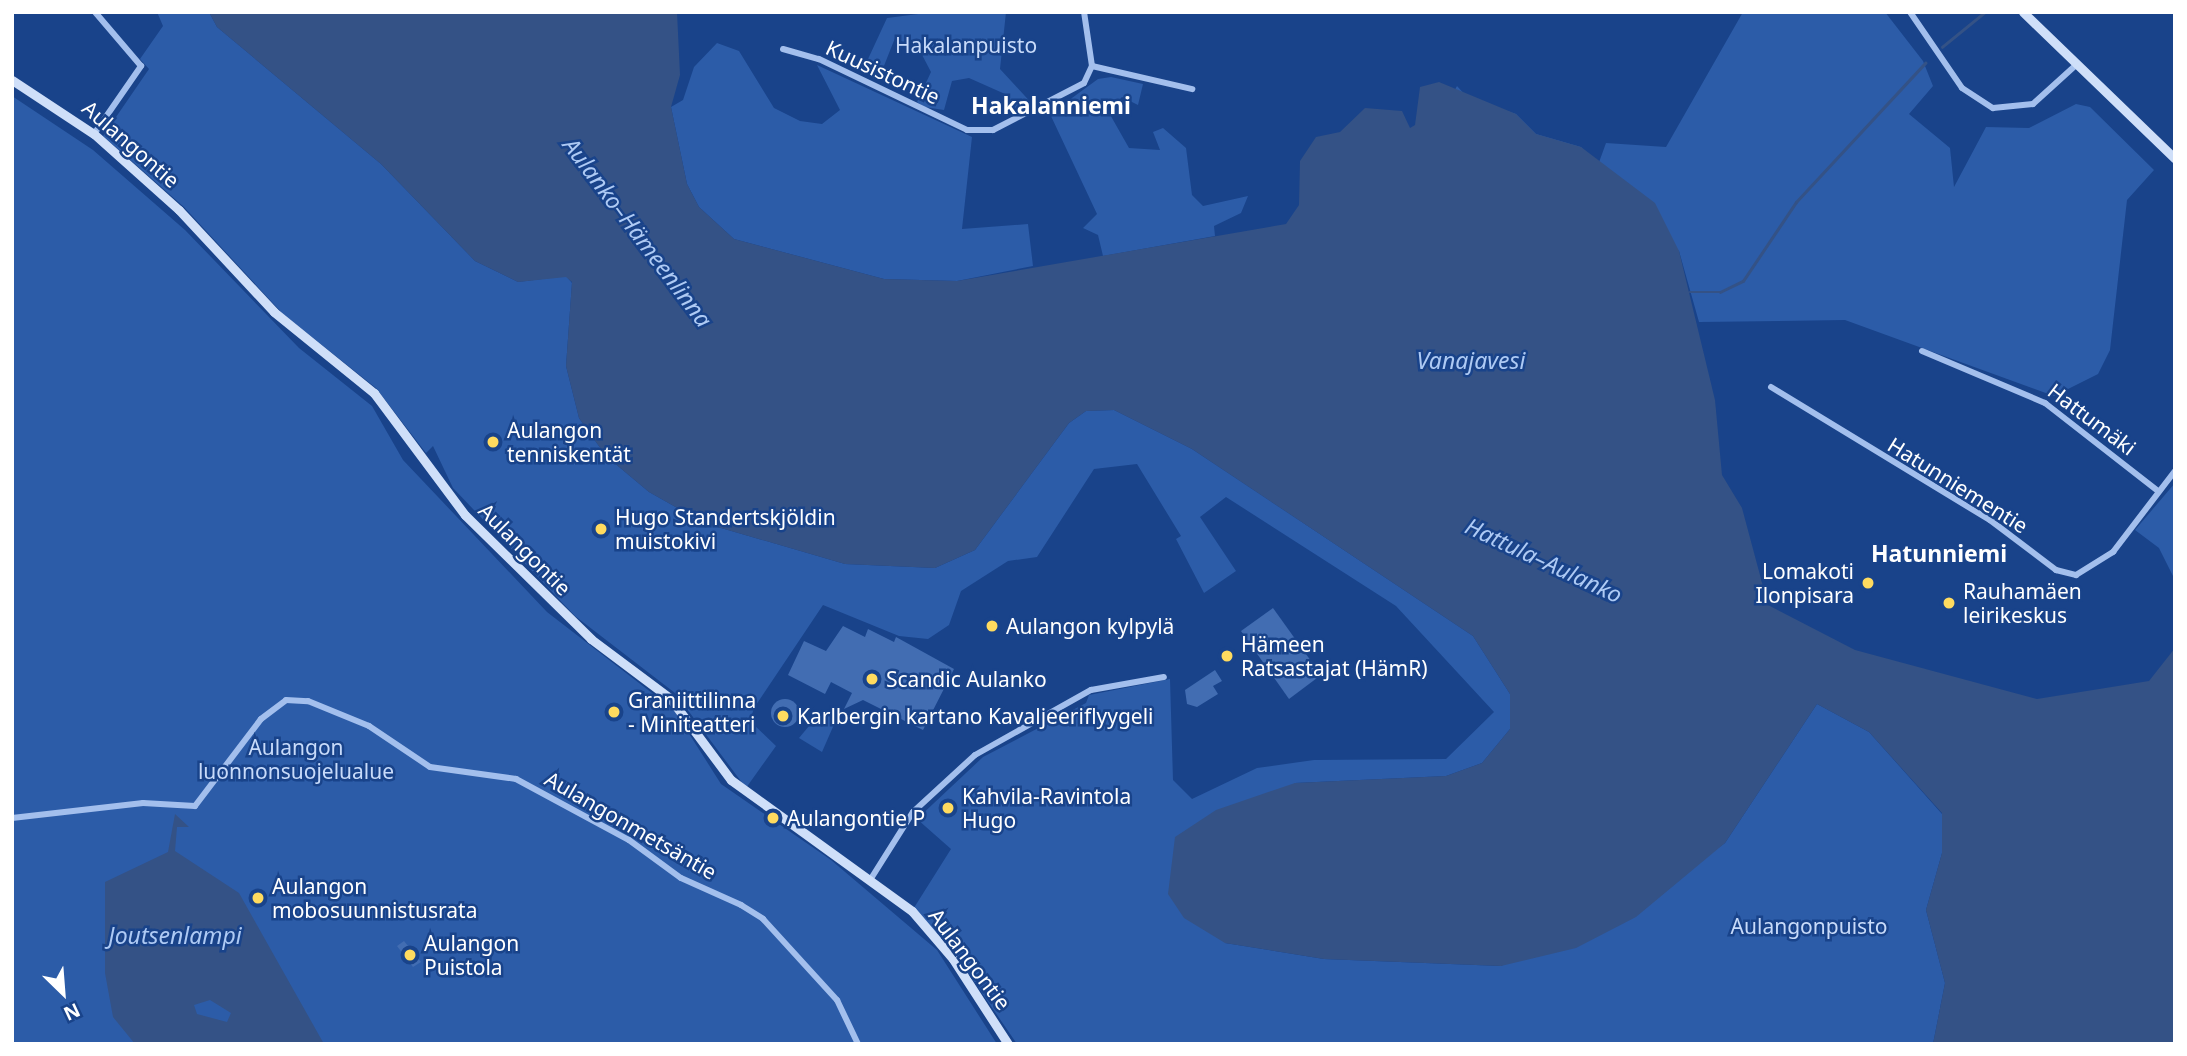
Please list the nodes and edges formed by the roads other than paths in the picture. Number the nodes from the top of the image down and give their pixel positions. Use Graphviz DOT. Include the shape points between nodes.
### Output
graph roads {
  1 [pos="95,12"];
  2 [pos="1084,12"];
  3 [pos="1910,12"];
  4 [pos="2023,12"];
  5 [pos="783,49"];
  6 [pos="1092,65"];
  7 [pos="2076,65"];
  8 [pos="12,80"];
  9 [pos="1192,89"];
  10 [pos="94,134"];
  11 [pos="2175,159"];
  12 [pos="1922,351"];
  13 [pos="1770,387"];
  14 [pos="2175,471"];
  15 [pos="2158,491"];
  16 [pos="1164,677"];
  17 [pos="12,818"];
  18 [pos="872,877"];
  19 [pos="858,1044"];
  20 [pos="1008,1044"];
  1 -- 10 [label="street" via="141,66"];
  2 -- 6 [label="street"];
  3 -- 7 [label="street" via="1962,88 1993,108 2033,104"];
  4 -- 7 [label="main road"];
  5 -- 6 [label="street, Kuusistontie" via="980,131 1079,87"];
  6 -- 9 [label="street"];
  7 -- 11 [label="main road"];
  8 -- 10 [label="main road, Aulangontie"];
  10 -- 18 [label="main road, Aulangontie" via="179,210 274,312 374,393 465,515 591,639 666,694 731,780"];
  12 -- 15 [label="street, Hattumäki" via="2045,403"];
  13 -- 15 [label="street, Hatunniementie" via="1990,520 2056,570 2076,575 2096,568"];
  14 -- 15 [label="street, Hatunniementie"];
  16 -- 18 [label="street" via="1091,690 975,755 913,813"];
  17 -- 19 [label="street, Aulangonmetsäntie" via="143,803 195,806 261,719 286,700 308,701 369,726 430,767 516,779 629,840 681,878 741,905 763,919 837,1000"];
  18 -- 20 [label="main road, Aulangontie" via="941,943"];
}
